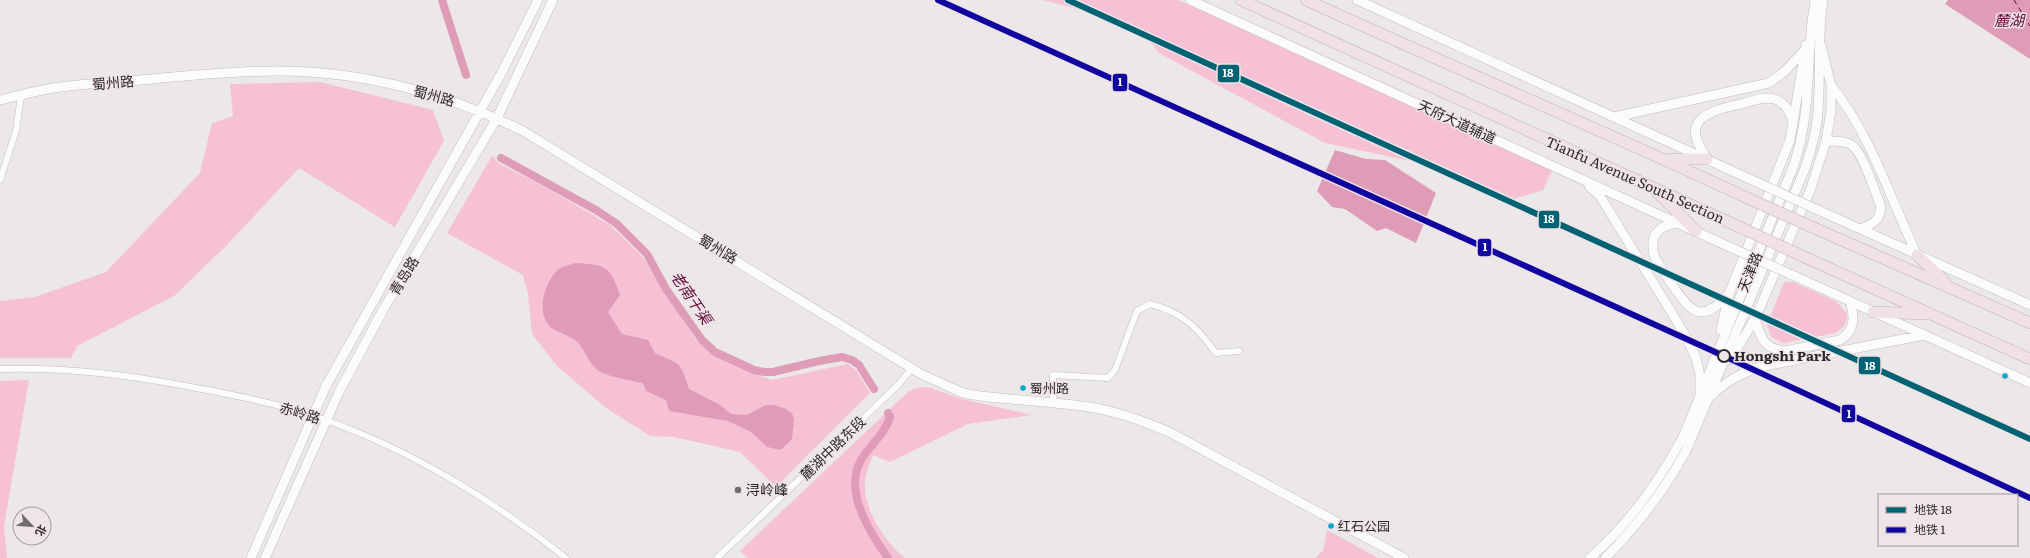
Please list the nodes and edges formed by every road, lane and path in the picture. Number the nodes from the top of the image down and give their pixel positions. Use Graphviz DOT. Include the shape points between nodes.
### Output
graph roads {
  1 [pos="538,0"];
  2 [pos="553,0"];
  3 [pos="1190,0"];
  4 [pos="1241,0"];
  5 [pos="1306,0"];
  6 [pos="1357,0"];
  7 [pos="1818,3"];
  8 [pos="1815,35"];
  9 [pos="1804,51"];
  10 [pos="1831,85"];
  11 [pos="21,96"];
  12 [pos="0,100"];
  13 [pos="480,111"];
  14 [pos="1614,117"];
  15 [pos="497,118"];
  16 [pos="1794,124"];
  17 [pos="1826,141"];
  18 [pos="1665,159"];
  19 [pos="1707,159"];
  20 [pos="1582,179"];
  21 [pos="0,180"];
  22 [pos="1652,187"];
  23 [pos="1678,223"];
  24 [pos="1860,229"];
  25 [pos="1696,231"];
  26 [pos="1917,255"];
  27 [pos="1951,288"];
  28 [pos="1729,294"];
  29 [pos="1850,302"];
  30 [pos="2030,305"];
  31 [pos="1873,312"];
  32 [pos="1934,315"];
  33 [pos="1755,319"];
  34 [pos="2030,323"];
  35 [pos="1924,335"];
  36 [pos="1240,351"];
  37 [pos="1716,352"];
  38 [pos="2030,359"];
  39 [pos="911,368"];
  40 [pos="0,369"];
  41 [pos="1716,383"];
  42 [pos="2030,383"];
  43 [pos="1704,397"];
  44 [pos="1053,403"];
  45 [pos="313,416"];
  46 [pos="326,420"];
  47 [pos="251,558"];
  48 [pos="265,558"];
  49 [pos="566,558"];
  50 [pos="717,558"];
  51 [pos="1404,558"];
  52 [pos="1590,558"];
  53 [pos="1605,558"];
  1 -- 13 [label="street, 青岛路"];
  2 -- 15 [label="street, 青岛路"];
  3 -- 20 [label="street, 天府大道辅道"];
  4 -- 22 [label="highway, Tianfu Avenue South Section"];
  5 -- 18 [label="highway" via="1472,76"];
  6 -- 14 [label="street"];
  7 -- 8 [label="street, 天津路"];
  8 -- 9 [label="street"];
  8 -- 10 [label="street"];
  8 -- 37 [label="street, 天津路" via="1802,139 1794,165"];
  8 -- 41 [label="street, 天津路" via="1818,112 1811,151"];
  9 -- 14 [label="street" via="1784,72 1769,83"];
  9 -- 16 [label="street"];
  10 -- 17 [label="street" via="1831,111"];
  10 -- 26 [label="street" via="1861,128"];
  11 -- 12 [label="street, 蜀州路"];
  11 -- 13 [label="street, 蜀州路" via="52,88 274,71 328,74 388,84 455,101"];
  11 -- 21 [label="street" via="16,131"];
  13 -- 15 [label="street, 蜀州路"];
  13 -- 45 [label="street, 青岛路" via="348,345"];
  14 -- 19 [label="street"];
  15 -- 39 [label="street, 蜀州路" via="523,131"];
  15 -- 46 [label="street, 青岛路" via="383,310"];
  16 -- 19 [label="street" via="1786,106 1775,99 1765,98 1712,110 1702,118 1697,128 1696,138"];
  16 -- 28 [label="street" via="1784,159"];
  17 -- 24 [label="street" via="1845,142 1858,151 1880,204 1880,217"];
  17 -- 33 [label="street" via="1811,188"];
  18 -- 19 [label="highway"];
  18 -- 27 [label="highway, bridge"];
  19 -- 24 [label="street, bridge"];
  20 -- 23 [label="street, 天府大道辅道"];
  20 -- 43 [label="street" via="1600,196 1684,333 1696,358"];
  22 -- 25 [label="highway"];
  22 -- 32 [label="highway, Tianfu Avenue South Section, bridge"];
  23 -- 25 [label="street, 天府大道辅道"];
  23 -- 28 [label="street" via="1668,224 1657,232 1652,240 1655,258 1686,304 1700,312 1709,310"];
  24 -- 26 [label="street"];
  25 -- 29 [label="street, 天府大道辅道, bridge"];
  26 -- 27 [label="highway"];
  26 -- 30 [label="street"];
  27 -- 34 [label="highway"];
  28 -- 37 [label="street"];
  29 -- 31 [label="street, 天府大道辅道"];
  29 -- 33 [label="street" via="1854,319 1847,335 1840,340 1785,351 1776,350 1764,342"];
  31 -- 32 [label="highway"];
  31 -- 35 [label="street, 天府大道辅道"];
  32 -- 38 [label="highway, Tianfu Avenue South Section"];
  33 -- 41 [label="street"];
  35 -- 42 [label="street, 天府大道辅道"];
  35 -- 43 [label="street" via="1759,367 1735,377"];
  36 -- 44 [label="street" via="1216,353 1195,327 1168,308 1150,304 1136,311 1115,370 1108,378 1053,374"];
  37 -- 43 [label="street, 天津路"];
  39 -- 44 [label="street, 蜀州路" via="963,393"];
  39 -- 50 [label="street, 麓湖中路东段" via="898,385"];
  40 -- 45 [label="street, 赤岭路" via="39,368 162,381 235,395"];
  41 -- 43 [label="street, 天津路"];
  43 -- 52 [label="street, 天津路" via="1666,468 1635,510 1604,546"];
  43 -- 53 [label="street, 天津路" via="1686,451 1673,474 1644,515"];
  44 -- 51 [label="street, 蜀州路" via="1111,411 1151,424"];
  45 -- 46 [label="street, 赤岭路"];
  45 -- 47 [label="street, 青岛路"];
  46 -- 48 [label="street, 青岛路"];
  46 -- 49 [label="street, 赤岭路" via="438,471 520,522"];
}
